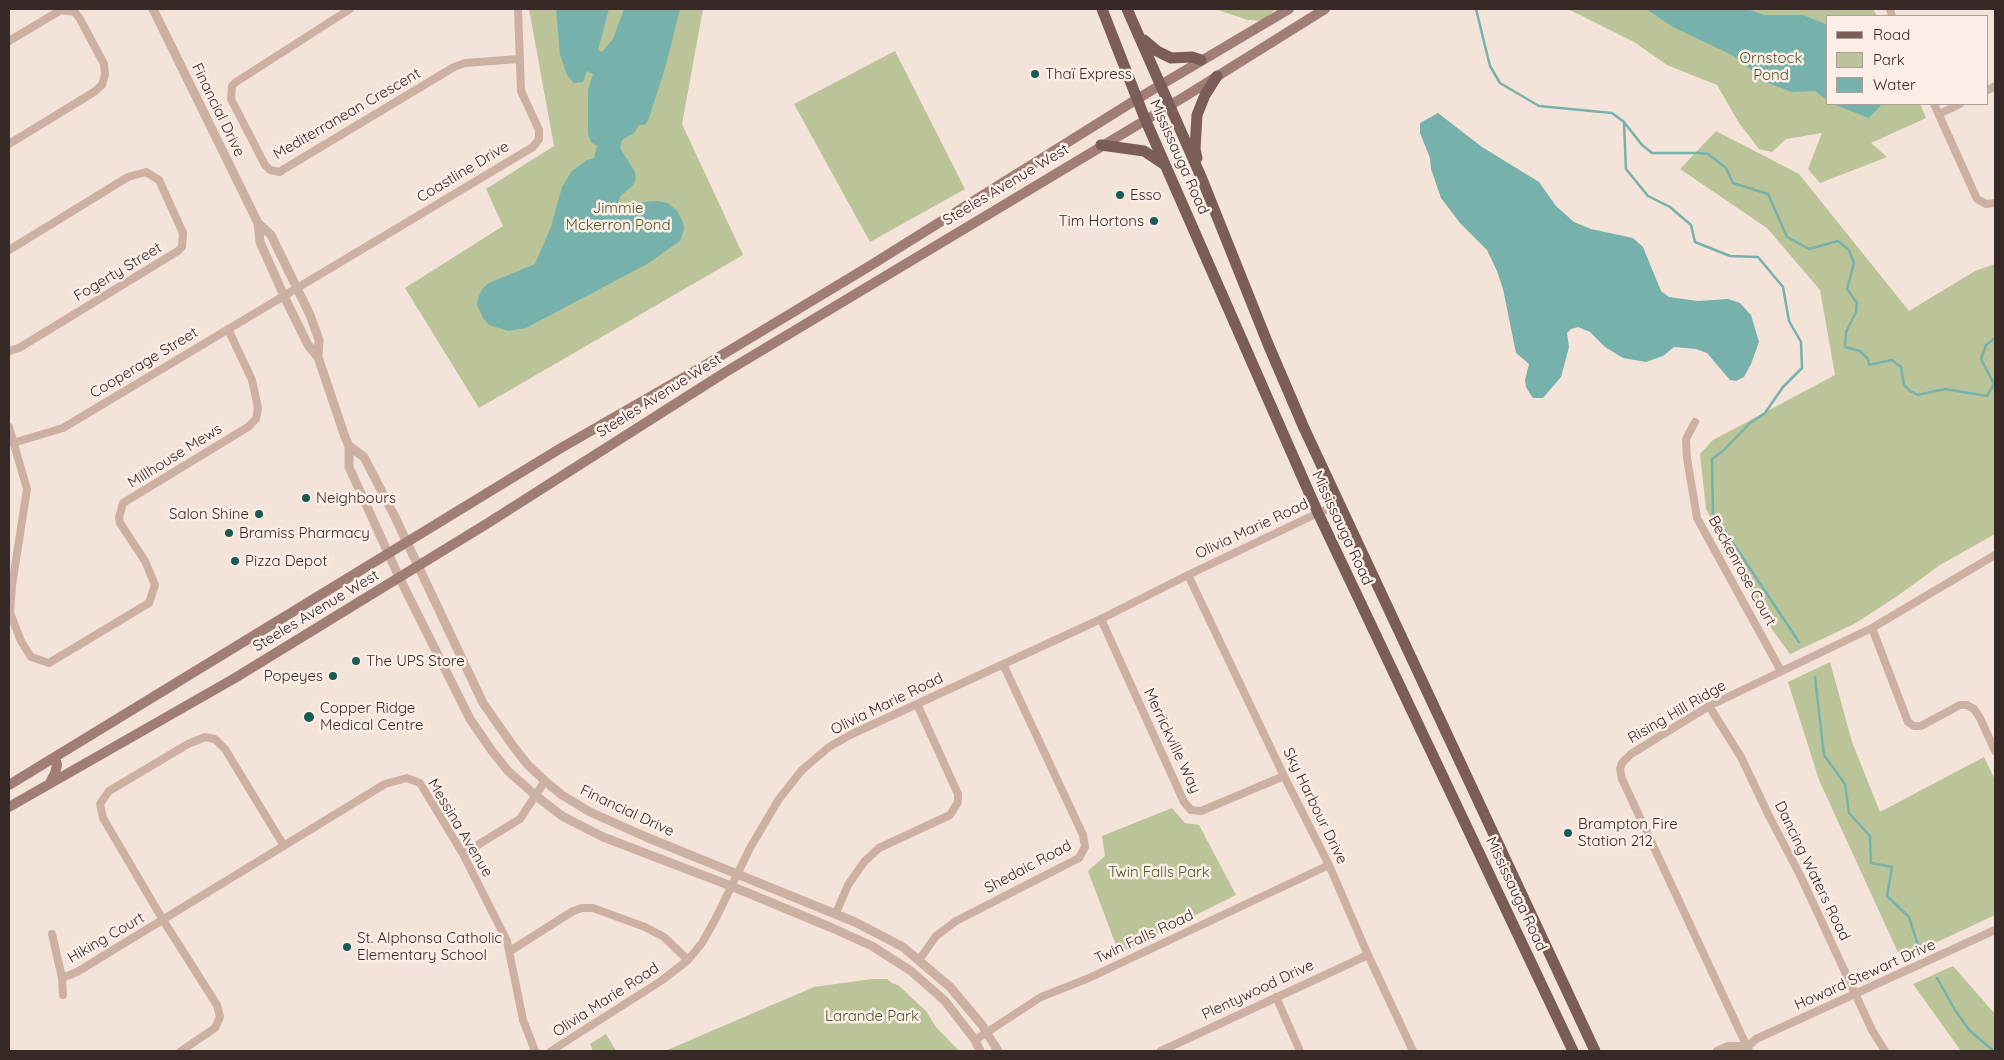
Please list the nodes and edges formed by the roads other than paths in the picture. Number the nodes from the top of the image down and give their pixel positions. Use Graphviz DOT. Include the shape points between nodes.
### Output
graph roads {
  1 [pos="153,9"];
  2 [pos="350,9"];
  3 [pos="518,9"];
  4 [pos="1102,9"];
  5 [pos="1127,9"];
  6 [pos="1289,9"];
  7 [pos="1325,9"];
  8 [pos="1141,37"];
  9 [pos="9,42"];
  10 [pos="519,59"];
  11 [pos="1201,60"];
  12 [pos="1218,76"];
  13 [pos="1161,85"];
  14 [pos="1137,99"];
  15 [pos="1170,105"];
  16 [pos="1934,105"];
  17 [pos="1958,105"];
  18 [pos="1939,114"];
  19 [pos="1145,119"];
  20 [pos="9,144"];
  21 [pos="1101,145"];
  22 [pos="1166,166"];
  23 [pos="1202,179"];
  24 [pos="1995,203"];
  25 [pos="258,223"];
  26 [pos="9,250"];
  27 [pos="298,288"];
  28 [pos="284,296"];
  29 [pos="228,329"];
  30 [pos="9,351"];
  31 [pos="318,357"];
  32 [pos="1695,422"];
  33 [pos="9,427"];
  34 [pos="13,443"];
  35 [pos="349,446"];
  36 [pos="1339,505"];
  37 [pos="1318,513"];
  38 [pos="407,542"];
  39 [pos="388,554"];
  40 [pos="1995,555"];
  41 [pos="418,566"];
  42 [pos="1188,575"];
  43 [pos="399,577"];
  44 [pos="1100,619"];
  45 [pos="1872,628"];
  46 [pos="1003,664"];
  47 [pos="1781,672"];
  48 [pos="917,704"];
  49 [pos="1709,706"];
  50 [pos="1995,751"];
  51 [pos="55,756"];
  52 [pos="1284,776"];
  53 [pos="545,781"];
  54 [pos="49,783"];
  55 [pos="9,785"];
  56 [pos="535,796"];
  57 [pos="9,807"];
  58 [pos="284,846"];
  59 [pos="464,854"];
  60 [pos="1330,865"];
  61 [pos="738,873"];
  62 [pos="731,886"];
  63 [pos="836,913"];
  64 [pos="163,920"];
  65 [pos="1995,930"];
  66 [pos="52,934"];
  67 [pos="510,950"];
  68 [pos="1368,955"];
  69 [pos="688,960"];
  70 [pos="919,960"];
  71 [pos="62,978"];
  72 [pos="1856,994"];
  73 [pos="63,995"];
  74 [pos="1276,997"];
  75 [pos="986,1033"];
  76 [pos="975,1040"];
  77 [pos="1746,1050"];
  78 [pos="181,1051"];
  79 [pos="535,1051"];
  80 [pos="551,1051"];
  81 [pos="980,1051"];
  82 [pos="998,1051"];
  83 [pos="1161,1051"];
  84 [pos="1300,1051"];
  85 [pos="1413,1051"];
  86 [pos="1573,1051"];
  87 [pos="1595,1051"];
  88 [pos="1717,1051"];
  89 [pos="1886,1051"];
  1 -- 25 [label="street, Financial Drive"];
  2 -- 10 [label="street, Mediterranean Crescent" via="232,86 231,99 270,170 280,172 454,67 465,63"];
  3 -- 10 [label="street, Coastline Drive"];
  4 -- 14 [label="main road, Mississauga Road"];
  5 -- 8 [label="main road, Mississauga Road"];
  6 -- 11 [label="main road, Steeles Avenue West"];
  7 -- 12 [label="main road, Steeles Avenue West"];
  8 -- 11 [label="main road" via="1171,58"];
  8 -- 13 [label="main road, Mississauga Road"];
  9 -- 20 [label="street" via="61,10 75,12 104,64 105,74 102,85 94,92"];
  10 -- 27 [label="street, Coastline Drive" via="521,91 539,130 539,139 533,147"];
  11 -- 13 [label="main road, Steeles Avenue West"];
  12 -- 15 [label="main road, Steeles Avenue West"];
  12 -- 23 [label="main road" via="1197,115 1195,148"];
  13 -- 14 [label="main road, Steeles Avenue West"];
  13 -- 15 [label="main road, Mississauga Road"];
  14 -- 19 [label="main road, Mississauga Road"];
  14 -- 38 [label="main road, Steeles Avenue West" via="868,267"];
  15 -- 19 [label="main road, Steeles Avenue West"];
  15 -- 23 [label="main road, Mississauga Road"];
  16 -- 18 [label="street"];
  17 -- 18 [label="street"];
  18 -- 24 [label="street" via="1977,199 1986,204"];
  19 -- 21 [label="main road, Steeles Avenue West"];
  19 -- 22 [label="main road, Mississauga Road"];
  21 -- 22 [label="main road" via="1144,151"];
  21 -- 41 [label="main road, Steeles Avenue West" via="724,373"];
  22 -- 37 [label="main road, Mississauga Road"];
  23 -- 36 [label="main road, Mississauga Road" via="1268,344"];
  25 -- 27 [label="street, Financial Drive" via="272,235"];
  25 -- 28 [label="street, Financial Drive" via="260,242"];
  26 -- 30 [label="street, Fogerty Street" via="128,177 146,172 159,180 183,233 182,247 178,252"];
  27 -- 28 [label="street, Coastline Drive"];
  27 -- 31 [label="street, Financial Drive" via="319,340"];
  28 -- 29 [label="street, Cooperage Street"];
  28 -- 31 [label="street, Financial Drive" via="308,345"];
  29 -- 34 [label="street, Cooperage Street" via="63,428"];
  29 -- 34 [label="street, Millhouse Mews" via="252,380 258,408 256,419 123,503 120,524 145,562 155,585 150,603 49,662 30,657 10,613 27,489"];
  31 -- 35 [label="street, Financial Drive"];
  32 -- 47 [label="street, Beckenrose Court" via="1686,440 1697,518"];
  33 -- 34 [label="street"];
  35 -- 38 [label="street, Financial Drive" via="364,457"];
  35 -- 39 [label="street, Financial Drive" via="350,467"];
  36 -- 37 [label="street, Olivia Marie Road"];
  36 -- 87 [label="main road, Mississauga Road"];
  37 -- 42 [label="street, Olivia Marie Road"];
  37 -- 86 [label="main road, Mississauga Road"];
  38 -- 39 [label="main road, Steeles Avenue West"];
  38 -- 41 [label="street, Financial Drive"];
  39 -- 43 [label="street, Financial Drive"];
  39 -- 51 [label="main road, Steeles Avenue West"];
  40 -- 45 [label="street, Rising Hill Ridge"];
  41 -- 43 [label="main road, Steeles Avenue West"];
  41 -- 53 [label="street, Financial Drive" via="483,703 513,746"];
  42 -- 44 [label="street, Olivia Marie Road"];
  42 -- 52 [label="street, Sky Harbour Drive"];
  43 -- 54 [label="main road, Steeles Avenue West" via="220,687"];
  43 -- 56 [label="street, Financial Drive" via="470,718 492,752"];
  44 -- 46 [label="street, Olivia Marie Road"];
  44 -- 52 [label="street, Merrickville Way" via="1184,802 1191,810 1201,811"];
  45 -- 47 [label="street, Rising Hill Ridge"];
  45 -- 50 [label="street" via="1908,722 1921,726 1960,705 1968,705 1980,718"];
  46 -- 48 [label="street, Olivia Marie Road"];
  46 -- 70 [label="street, Shedaic Road" via="1083,835 1085,847 1079,858 956,921 936,936"];
  47 -- 49 [label="street, Rising Hill Ridge"];
  48 -- 61 [label="street, Olivia Marie Road" via="829,747 802,770 780,799"];
  48 -- 63 [label="street" via="958,794 958,802 950,815 879,848 864,862 848,885"];
  49 -- 72 [label="street, Dancing Waters Road" via="1741,757"];
  49 -- 77 [label="street, Rising Hill Ridge" via="1631,754 1622,763 1620,772"];
  51 -- 54 [label="main road" via="57,765"];
  51 -- 55 [label="main road, Steeles Avenue West"];
  52 -- 60 [label="street, Sky Harbour Drive"];
  53 -- 56 [label="street"];
  53 -- 61 [label="street, Financial Drive" via="596,815"];
  54 -- 57 [label="main road, Steeles Avenue West"];
  56 -- 59 [label="street" via="520,819"];
  56 -- 62 [label="street, Financial Drive" via="562,816 603,837"];
  58 -- 59 [label="street, Messina Avenue" via="385,784 407,778 420,783"];
  58 -- 64 [label="street, Messina Avenue"];
  58 -- 64 [label="street" via="225,749 215,739 205,737 188,744 109,791 100,804 103,818"];
  59 -- 67 [label="street, Messina Avenue"];
  60 -- 68 [label="street, Sky Harbour Drive"];
  60 -- 75 [label="street, Twin Falls Road" via="1089,978 1041,997"];
  61 -- 62 [label="street, Olivia Marie Road"];
  61 -- 63 [label="street, Financial Drive"];
  62 -- 69 [label="street, Olivia Marie Road" via="702,943"];
  62 -- 76 [label="street, Financial Drive" via="872,946 910,971 945,1001"];
  63 -- 70 [label="street, Financial Drive" via="896,944"];
  64 -- 71 [label="street, Hiking Court"];
  64 -- 78 [label="street" via="217,1005 220,1018 216,1028"];
  65 -- 72 [label="street, Howard Stewart Drive"];
  66 -- 71 [label="street, Hiking Court"];
  67 -- 69 [label="street" via="573,912 593,908 646,927 664,937"];
  67 -- 79 [label="street, Messina Avenue" via="523,1020"];
  68 -- 74 [label="street, Plentywood Drive"];
  68 -- 85 [label="street, Sky Harbour Drive"];
  69 -- 80 [label="street, Olivia Marie Road" via="661,981"];
  70 -- 75 [label="street, Financial Drive" via="950,988"];
  71 -- 73 [label="street, Hiking Court"];
  72 -- 77 [label="street, Howard Stewart Drive" via="1756,1038"];
  72 -- 89 [label="street, Dancing Waters Road" via="1872,1030"];
  74 -- 83 [label="street, Plentywood Drive"];
  74 -- 84 [label="street"];
  75 -- 76 [label="street, Twin Falls Road"];
  75 -- 82 [label="street, Financial Drive"];
  76 -- 81 [label="street, Financial Drive"];
  77 -- 88 [label="street, Howard Stewart Drive" via="1728,1046"];
}
